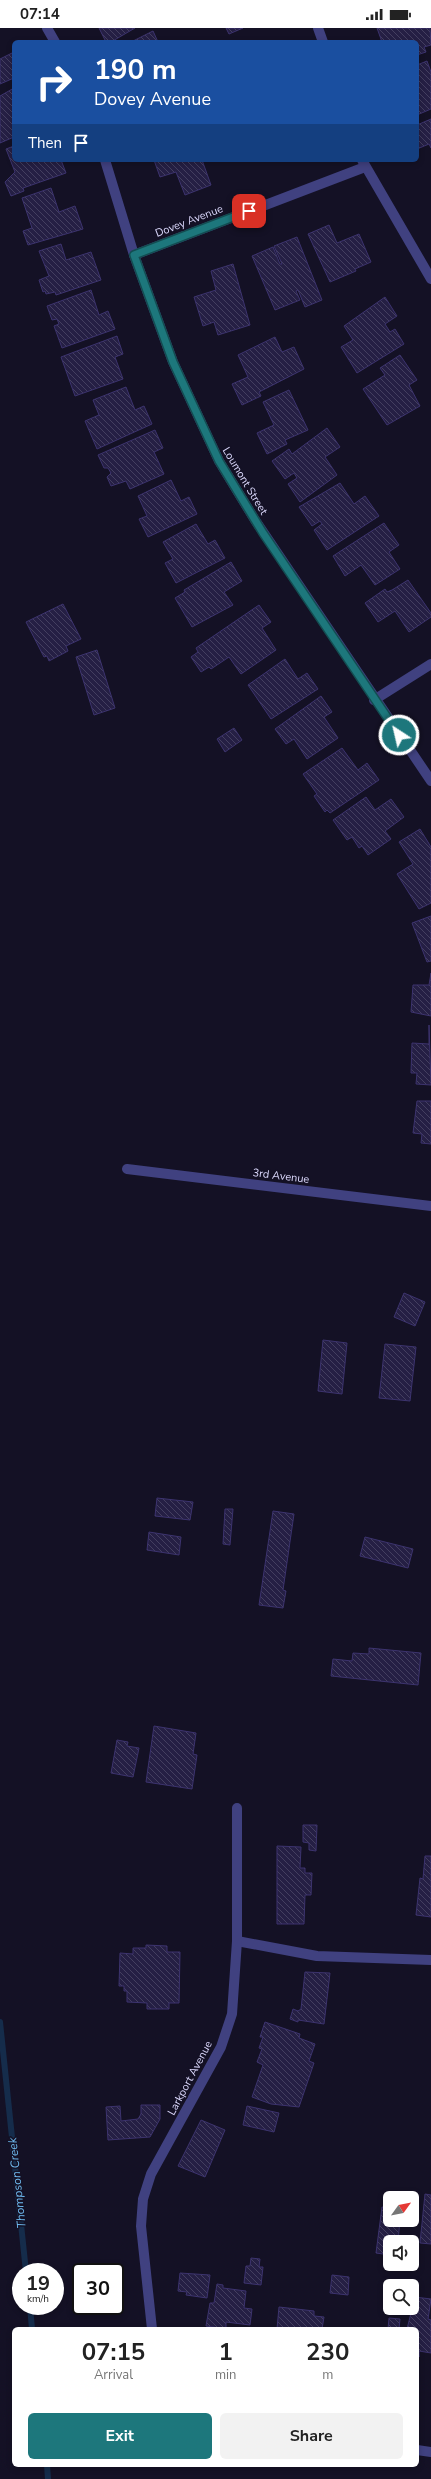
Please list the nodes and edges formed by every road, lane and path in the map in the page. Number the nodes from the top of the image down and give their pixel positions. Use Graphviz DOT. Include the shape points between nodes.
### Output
graph roads {
  1 [pos="47,28"];
  2 [pos="318,28"];
  3 [pos="54,40"];
  4 [pos="322,40"];
  5 [pos="106,162"];
  6 [pos="363,164"];
  7 [pos="134,255"];
  8 [pos="431,279"];
  9 [pos="431,664"];
  10 [pos="374,700"];
  11 [pos="431,781"];
  12 [pos="127,1169"];
  13 [pos="431,1206"];
  14 [pos="237,1808"];
  15 [pos="237,1941"];
  16 [pos="431,1960"];
  17 [pos="152,2327"];
  18 [pos="419,2450"];
  19 [pos="431,2452"];
  1 -- 3 [label="street"];
  2 -- 4 [label="street"];
  5 -- 7 [label="street, Loumont Street"];
  6 -- 7 [label="street, Dovey Avenue"];
  6 -- 8 [label="street"];
  7 -- 10 [label="street, Loumont Street" via="173,362 219,461"];
  9 -- 10 [label="street"];
  10 -- 11 [label="street, Loumont Street"];
  12 -- 13 [label="street, 3rd Avenue"];
  14 -- 15 [label="street, Larkport Avenue"];
  15 -- 16 [label="street" via="317,1956"];
  15 -- 17 [label="street, Larkport Avenue" via="232,2014 221,2047 151,2174 143,2199 141,2226"];
  18 -- 19 [label="street"];
}
